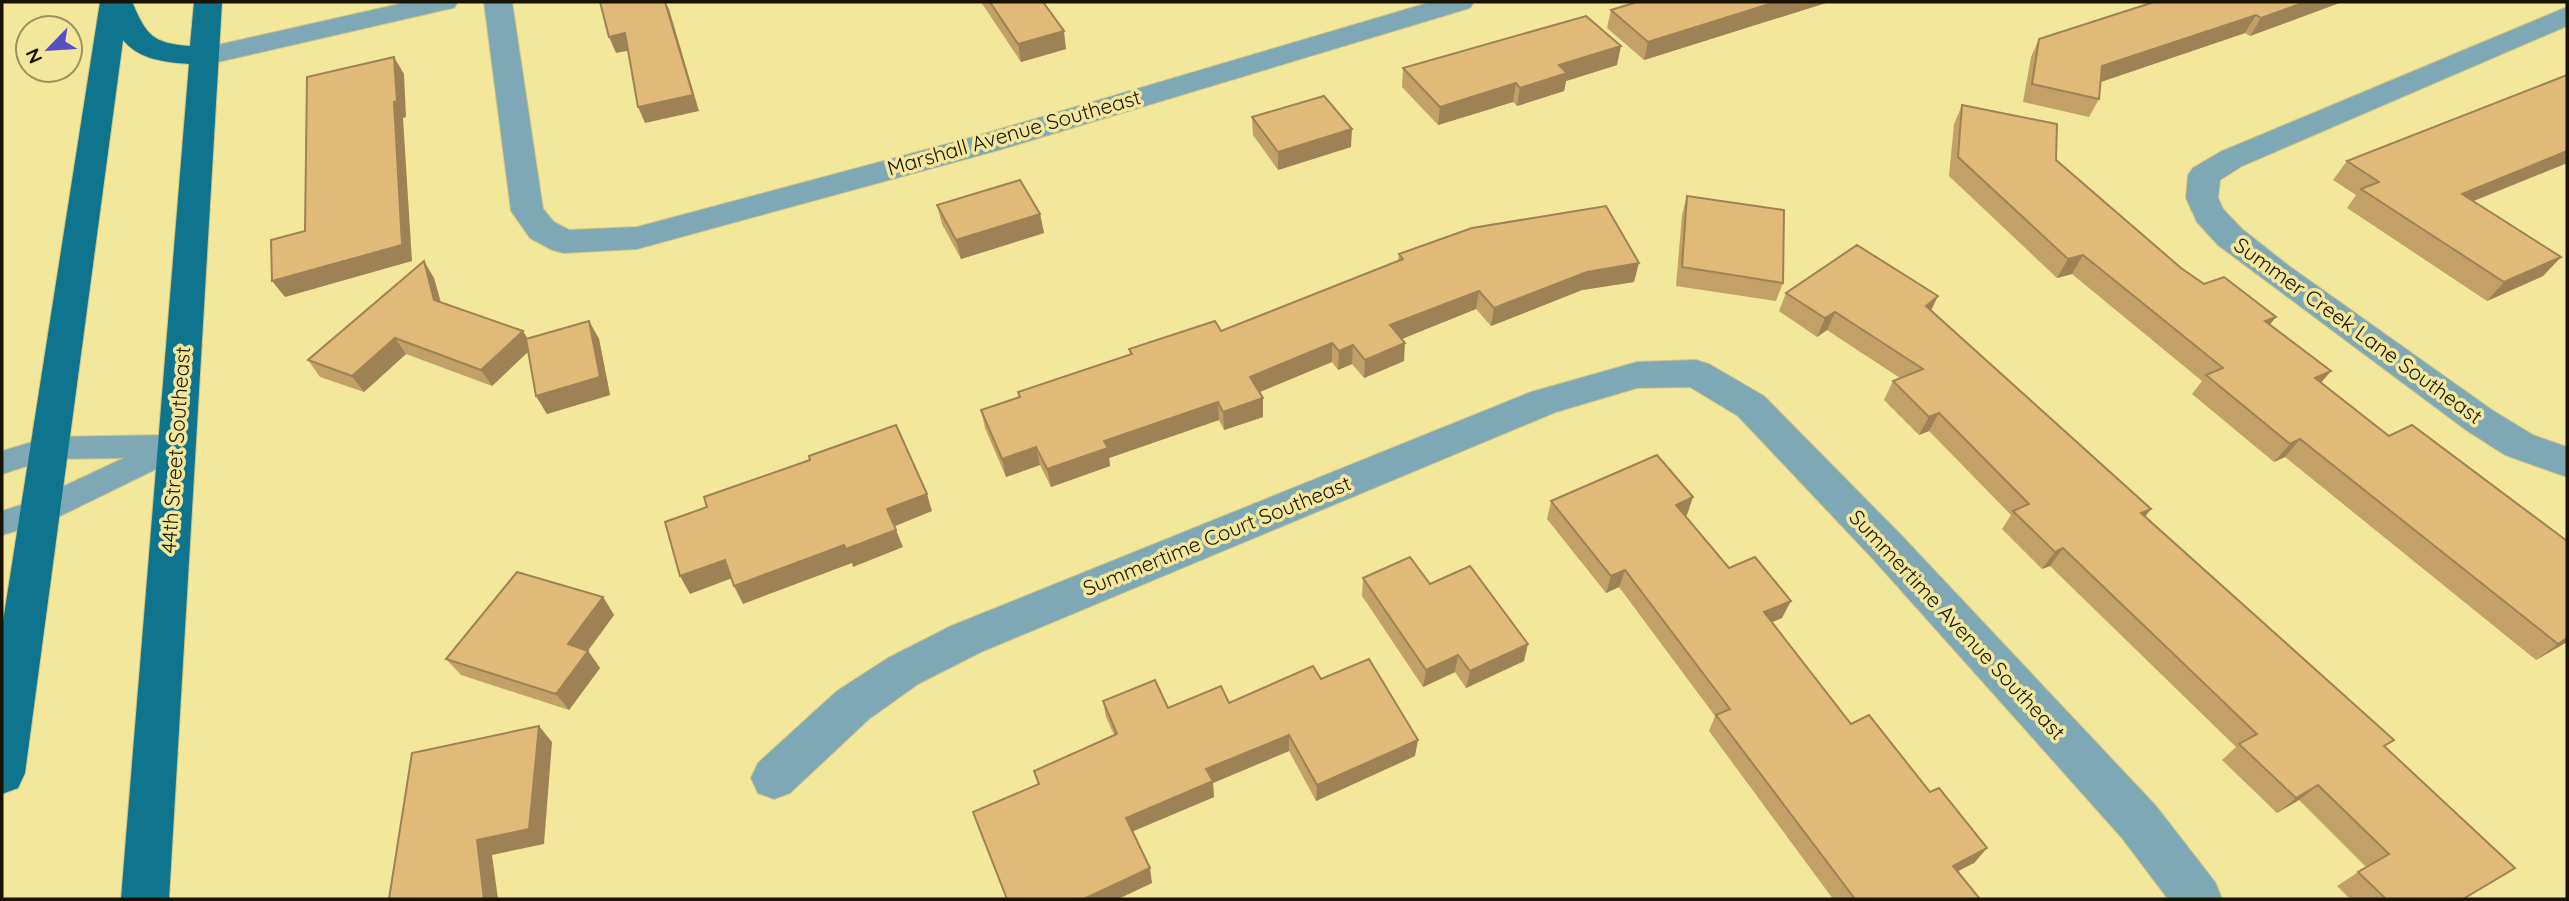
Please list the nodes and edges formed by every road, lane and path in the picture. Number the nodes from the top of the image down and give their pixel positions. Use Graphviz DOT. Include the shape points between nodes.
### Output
graph roads {
  1 [pos="116,2"];
  2 [pos="208,2"];
  3 [pos="444,2"];
  4 [pos="498,2"];
  5 [pos="1460,2"];
  6 [pos="2557,2"];
  7 [pos="2567,8"];
  8 [pos="2567,16"];
  9 [pos="205,56"];
  10 [pos="1696,373"];
  11 [pos="177,446"];
  12 [pos="49,448"];
  13 [pos="2567,462"];
  14 [pos="2,463"];
  15 [pos="39,512"];
  16 [pos="2,523"];
  17 [pos="2,773"];
  18 [pos="774,778"];
  19 [pos="145,899"];
  20 [pos="2198,899"];
  1 -- 9 [label="main road" via="127,28 151,50"];
  1 -- 12 [label="main road"];
  2 -- 9 [label="main road, 44th Street Southeast"];
  3 -- 9 [label="street"];
  4 -- 5 [label="street, Marshall Avenue Southeast" via="527,211 542,230 564,242 637,239 988,143"];
  6 -- 7 [label="street"];
  8 -- 13 [label="street, Summer Creek Lane Southeast" via="2231,159 2204,176 2202,198 2209,214 2230,237 2333,315 2519,445"];
  9 -- 11 [label="main road, 44th Street Southeast"];
  10 -- 18 [label="street, Summertime Court Southeast" via="1637,375 1544,402 966,639 902,671 853,705"];
  10 -- 20 [label="street, Summertime Avenue Southeast" via="1751,406 1870,529 2139,822"];
  11 -- 12 [label="lane"];
  11 -- 15 [label="lane"];
  11 -- 19 [label="main road, 44th Street Southeast"];
  12 -- 14 [label="lane"];
  12 -- 15 [label="main road"];
  15 -- 16 [label="lane"];
  15 -- 17 [label="main road"];
}
